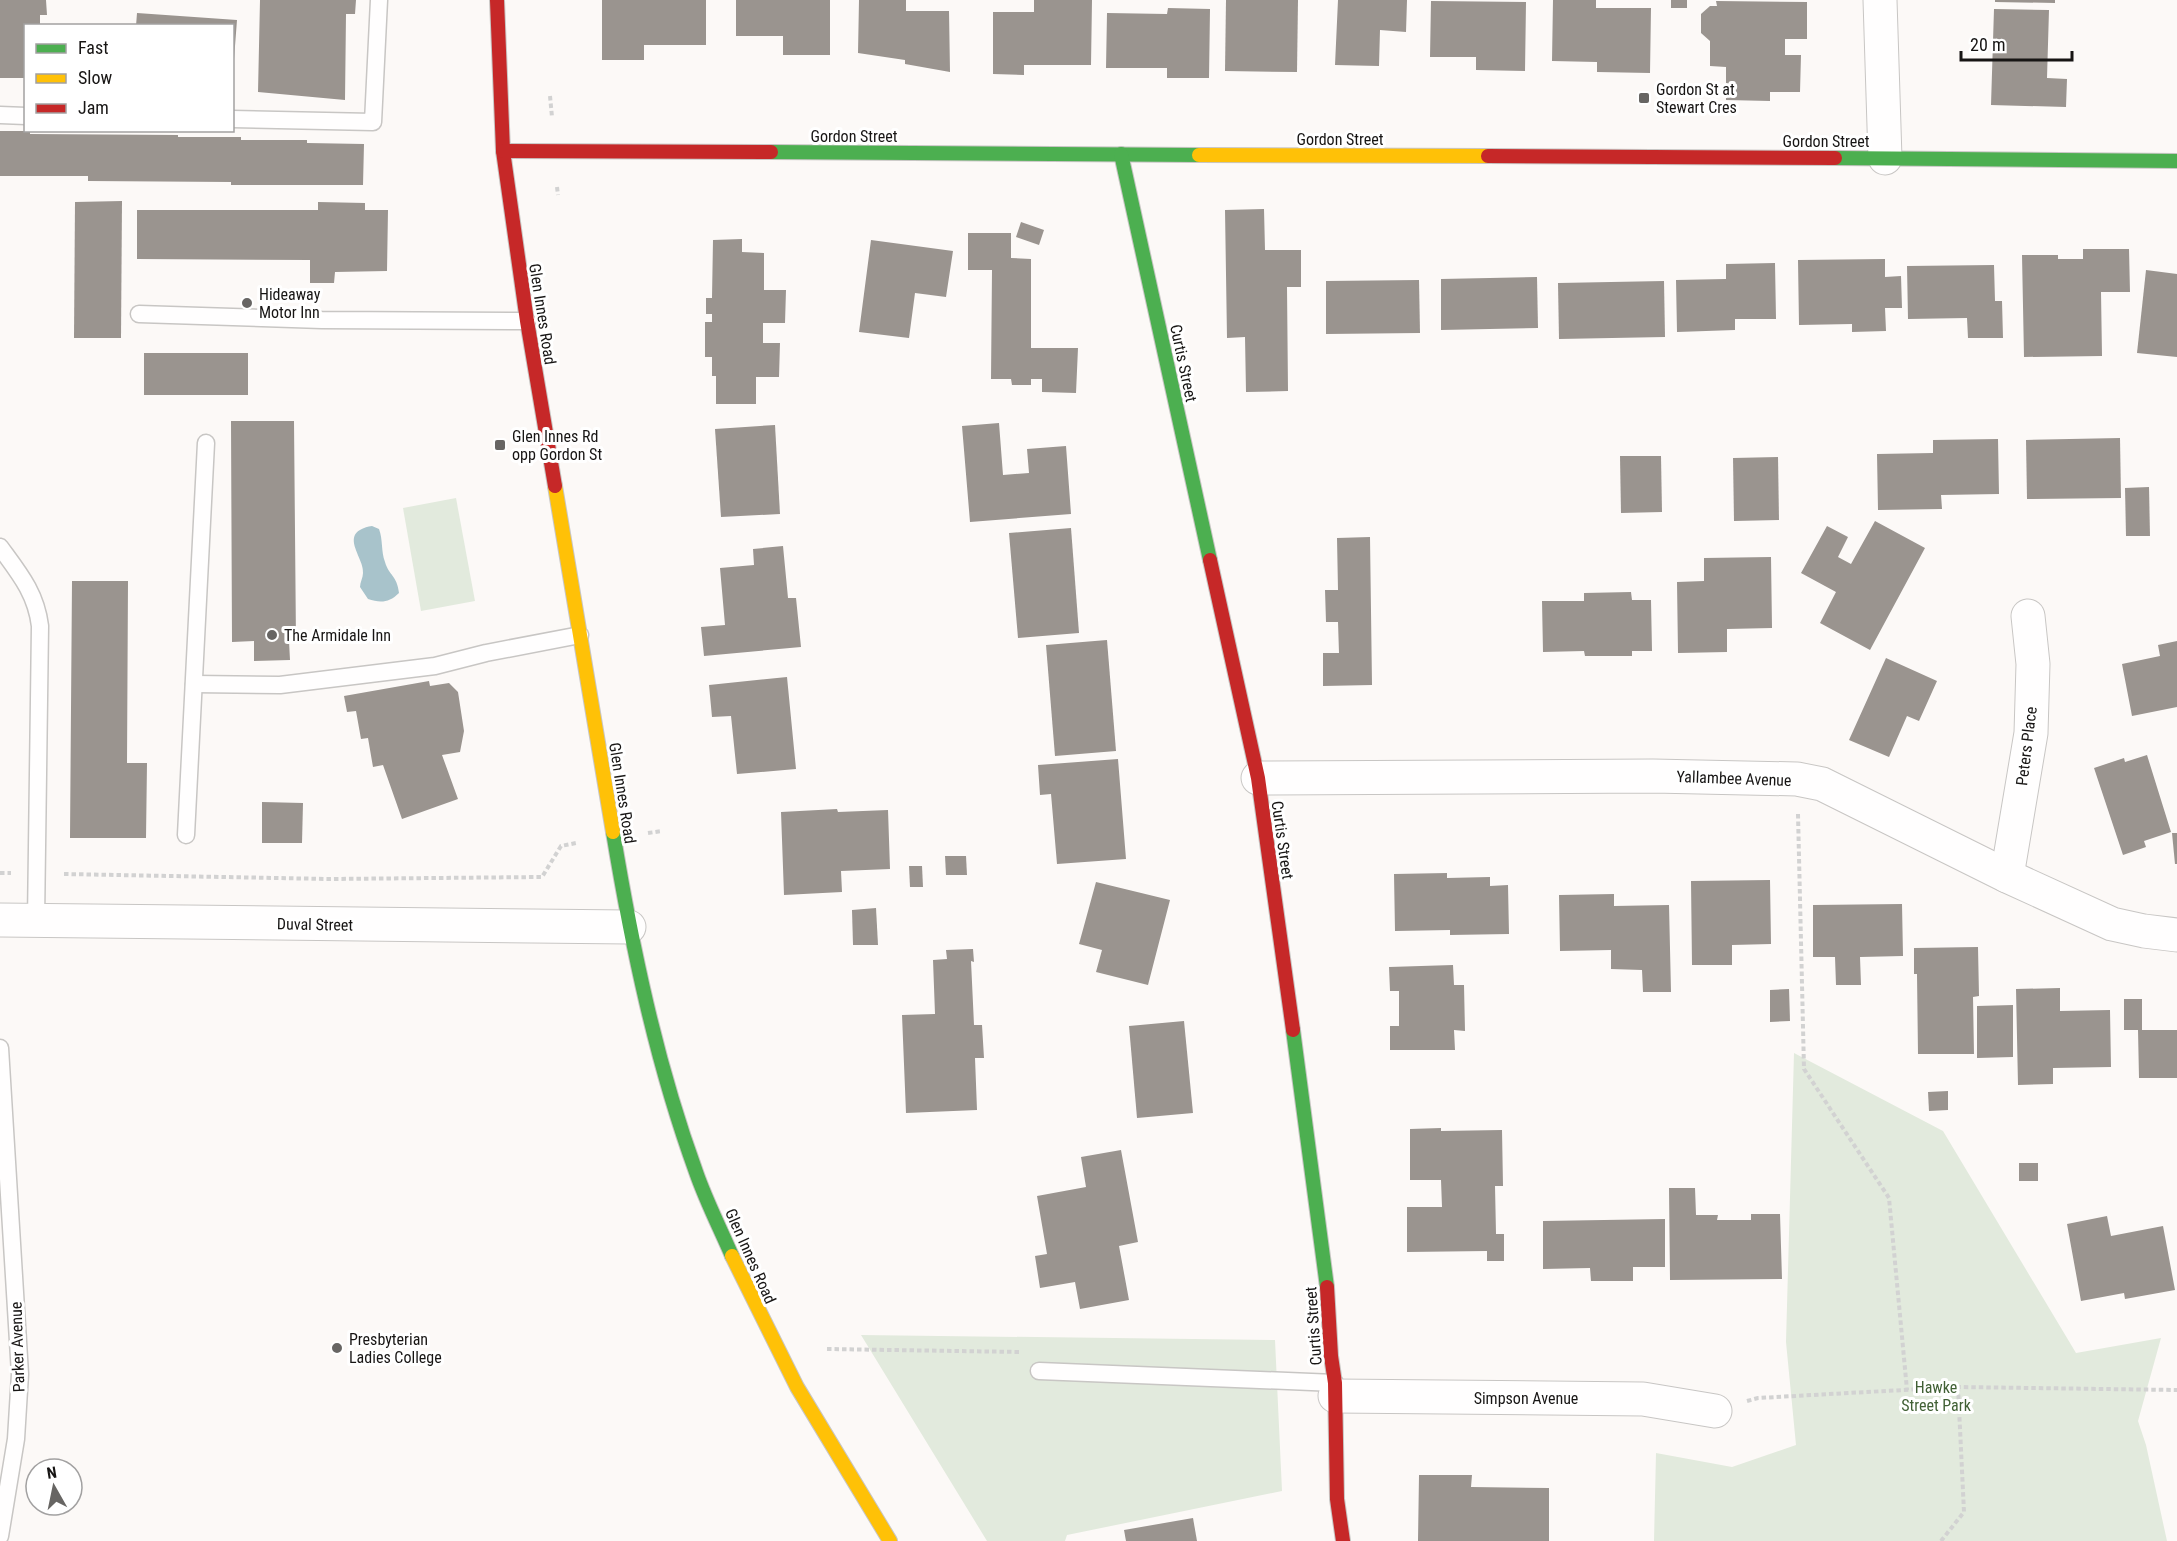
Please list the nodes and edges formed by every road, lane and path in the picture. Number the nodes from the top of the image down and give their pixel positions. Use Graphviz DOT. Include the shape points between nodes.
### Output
graph roads {
  1 [pos="379,0"];
  2 [pos="490,0"];
  3 [pos="497,0"];
  4 [pos="1880,0"];
  5 [pos="0,115"];
  6 [pos="24,116"];
  7 [pos="234,119"];
  8 [pos="503,151"];
  9 [pos="1121,154"];
  10 [pos="1885,158"];
  11 [pos="2177,161"];
  12 [pos="139,314"];
  13 [pos="527,321"];
  14 [pos="206,443"];
  15 [pos="0,547"];
  16 [pos="2028,616"];
  17 [pos="579,635"];
  18 [pos="194,684"];
  19 [pos="1258,778"];
  20 [pos="1798,809"];
  21 [pos="662,831"];
  22 [pos="647,833"];
  23 [pos="186,836"];
  24 [pos="576,843"];
  25 [pos="0,873"];
  26 [pos="37,873"];
  27 [pos="2007,876"];
  28 [pos="0,920"];
  29 [pos="36,921"];
  30 [pos="629,927"];
  31 [pos="2177,935"];
  32 [pos="0,1048"];
  33 [pos="1039,1371"];
  34 [pos="1958,1387"];
  35 [pos="1335,1390"];
  36 [pos="1907,1390"];
  37 [pos="2177,1390"];
  38 [pos="1758,1398"];
  39 [pos="1715,1411"];
  40 [pos="0,1536"];
  41 [pos="890,1541"];
  42 [pos="1343,1541"];
  43 [pos="1941,1541"];
  1 -- 7 [label="lane" via="373,122"];
  2 -- 3 [label="lane"];
  3 -- 8 [label="street, Glen Innes Road"];
  4 -- 10 [label="street"];
  5 -- 6 [label="lane"];
  8 -- 9 [label="street, Gordon Street"];
  8 -- 13 [label="street, Glen Innes Road"];
  9 -- 10 [label="street, Gordon Street"];
  9 -- 19 [label="street, Curtis Street"];
  10 -- 11 [label="street, Gordon Street"];
  12 -- 13 [label="lane"];
  13 -- 17 [label="street, Glen Innes Road"];
  14 -- 18 [label="lane"];
  15 -- 26 [label="lane" via="38,609 40,626"];
  16 -- 27 [label="street, Peters Place" via="2033,664 2031,733"];
  17 -- 18 [label="lane" via="435,666 280,685"];
  17 -- 30 [label="street, Glen Innes Road"];
  18 -- 23 [label="lane"];
  19 -- 27 [label="street, Yallambee Avenue" via="1797,779 1822,784"];
  19 -- 35 [label="street, Curtis Street" via="1326,1272"];
  20 -- 36 [label="path" via="1804,1069 1889,1198"];
  21 -- 22 [label="path"];
  24 -- 26 [label="path" via="561,846 542,877 329,879"];
  25 -- 26 [label="path"];
  26 -- 29 [label="lane"];
  27 -- 31 [label="street, Yallambee Avenue" via="2112,924"];
  28 -- 29 [label="street, Duval Street"];
  29 -- 30 [label="street, Duval Street"];
  30 -- 41 [label="street, Glen Innes Road" via="659,1054 701,1184 742,1280 797,1387"];
  32 -- 40 [label="lane, Parker Avenue" via="20,1374 16,1439"];
  33 -- 35 [label="lane"];
  34 -- 36 [label="path"];
  34 -- 37 [label="path"];
  34 -- 43 [label="path" via="1964,1512"];
  35 -- 39 [label="street, Simpson Avenue" via="1643,1399"];
  35 -- 42 [label="street, Curtis Street" via="1337,1499"];
  36 -- 38 [label="path"];
}
